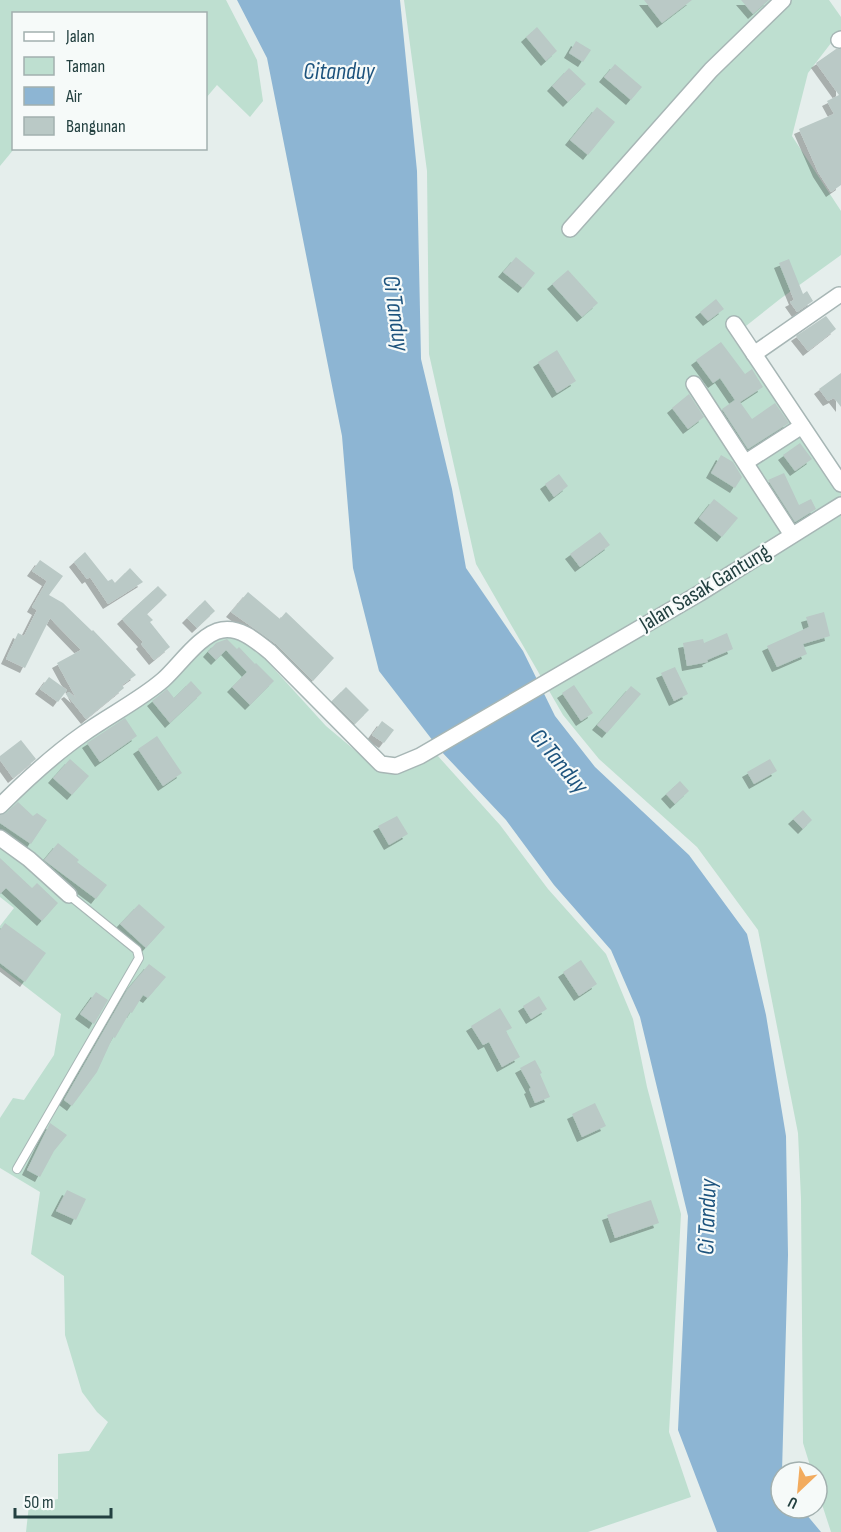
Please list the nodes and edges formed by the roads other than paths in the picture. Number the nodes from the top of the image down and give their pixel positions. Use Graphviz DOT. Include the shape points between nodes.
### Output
graph roads {
  1 [pos="783,0"];
  2 [pos="570,230"];
  3 [pos="839,296"];
  4 [pos="734,324"];
  5 [pos="754,354"];
  6 [pos="694,384"];
  7 [pos="802,426"];
  8 [pos="746,462"];
  9 [pos="841,483"];
  10 [pos="841,505"];
  11 [pos="792,536"];
  12 [pos="0,806"];
  13 [pos="0,838"];
  14 [pos="69,895"];
  15 [pos="16,1169"];
  1 -- 2 [label="street" via="711,70"];
  3 -- 5 [label="street"];
  4 -- 5 [label="street"];
  5 -- 7 [label="street"];
  6 -- 8 [label="street"];
  7 -- 8 [label="street"];
  7 -- 9 [label="street"];
  8 -- 11 [label="street"];
  10 -- 11 [label="street, Jalan Sasak Gantung"];
  11 -- 12 [label="street, Jalan Sasak Gantung" via="420,756 396,766 381,764 270,652 241,631 220,630 206,637 162,681 39,768"];
  13 -- 14 [label="street"];
  14 -- 15 [label="lane" via="137,951 139,958"];
}
